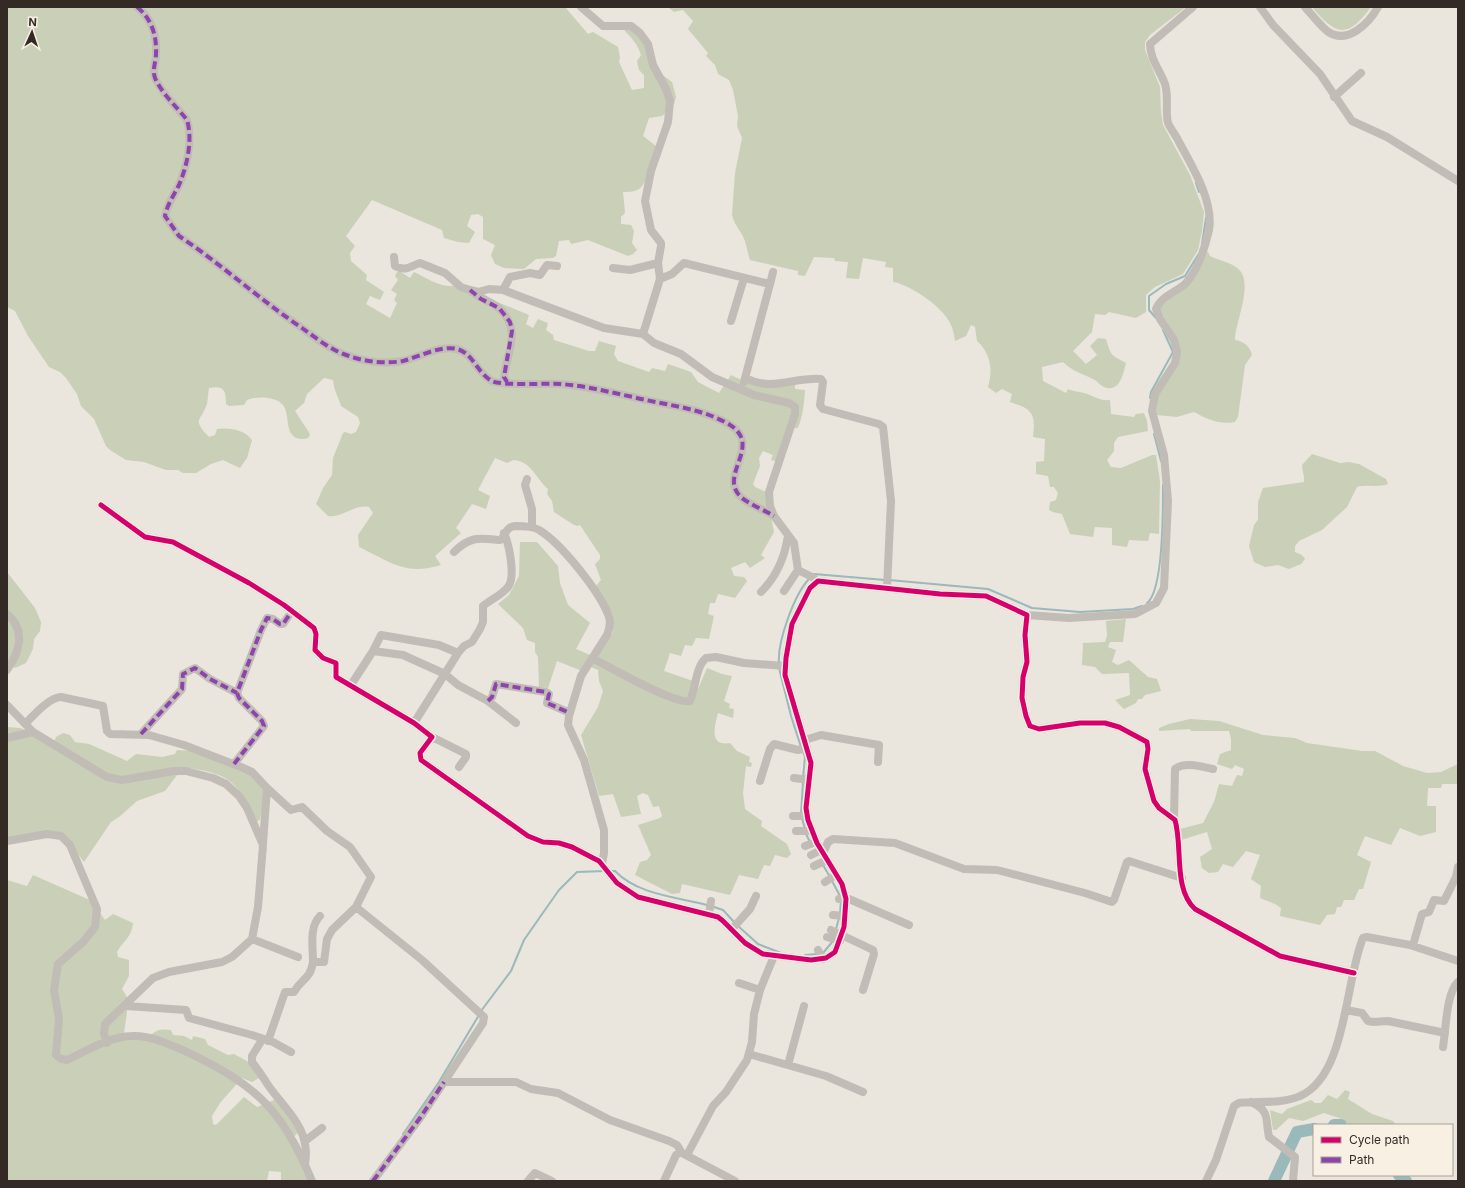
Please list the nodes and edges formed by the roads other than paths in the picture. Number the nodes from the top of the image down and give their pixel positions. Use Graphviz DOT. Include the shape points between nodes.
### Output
graph roads {
  1 [pos="136,7"];
  2 [pos="580,7"];
  3 [pos="1193,7"];
  4 [pos="1260,7"];
  5 [pos="1305,7"];
  6 [pos="1378,7"];
  7 [pos="1361,73"];
  8 [pos="1334,97"];
  9 [pos="1458,182"];
  10 [pos="394,256"];
  11 [pos="658,263"];
  12 [pos="557,266"];
  13 [pos="613,268"];
  14 [pos="773,272"];
  15 [pos="744,278"];
  16 [pos="660,279"];
  17 [pos="770,284"];
  18 [pos="470,290"];
  19 [pos="504,290"];
  20 [pos="731,321"];
  21 [pos="643,334"];
  22 [pos="745,378"];
  23 [pos="507,382"];
  24 [pos="741,388"];
  25 [pos="527,479"];
  26 [pos="101,504"];
  27 [pos="774,516"];
  28 [pos="532,527"];
  29 [pos="504,533"];
  30 [pos="788,535"];
  31 [pos="454,552"];
  32 [pos="798,570"];
  33 [pos="812,578"];
  34 [pos="888,587"];
  35 [pos="784,591"];
  36 [pos="761,592"];
  37 [pos="292,611"];
  38 [pos="7,614"];
  39 [pos="1027,615"];
  40 [pos="373,652"];
  41 [pos="458,653"];
  42 [pos="592,658"];
  43 [pos="780,666"];
  44 [pos="7,670"];
  45 [pos="445,674"];
  46 [pos="351,685"];
  47 [pos="237,693"];
  48 [pos="488,701"];
  49 [pos="7,705"];
  50 [pos="570,713"];
  51 [pos="414,723"];
  52 [pos="516,723"];
  53 [pos="25,724"];
  54 [pos="33,732"];
  55 [pos="141,734"];
  56 [pos="432,737"];
  57 [pos="7,738"];
  58 [pos="803,747"];
  59 [pos="878,762"];
  60 [pos="234,764"];
  61 [pos="459,767"];
  62 [pos="1213,769"];
  63 [pos="760,781"];
  64 [pos="267,788"];
  65 [pos="1174,818"];
  66 [pos="7,841"];
  67 [pos="263,844"];
  68 [pos="818,857"];
  69 [pos="603,866"];
  70 [pos="1458,867"];
  71 [pos="1182,878"];
  72 [pos="756,896"];
  73 [pos="843,899"];
  74 [pos="356,907"];
  75 [pos="320,916"];
  76 [pos="909,925"];
  77 [pos="735,926"];
  78 [pos="834,936"];
  79 [pos="252,939"];
  80 [pos="1413,945"];
  81 [pos="774,956"];
  82 [pos="298,957"];
  83 [pos="1458,961"];
  84 [pos="313,962"];
  85 [pos="1354,973"];
  86 [pos="1458,982"];
  87 [pos="739,983"];
  88 [pos="760,990"];
  89 [pos="863,990"];
  90 [pos="126,1006"];
  91 [pos="804,1006"];
  92 [pos="1346,1010"];
  93 [pos="1445,1033"];
  94 [pos="265,1040"];
  95 [pos="107,1043"];
  96 [pos="1443,1047"];
  97 [pos="291,1052"];
  98 [pos="749,1054"];
  99 [pos="788,1065"];
  100 [pos="444,1082"];
  101 [pos="863,1092"];
  102 [pos="1250,1102"];
  103 [pos="322,1128"];
  104 [pos="305,1141"];
  105 [pos="685,1154"];
  106 [pos="305,1164"];
  107 [pos="312,1181"];
  108 [pos="373,1181"];
  109 [pos="528,1181"];
  110 [pos="552,1181"];
  111 [pos="664,1181"];
  112 [pos="735,1181"];
  113 [pos="1206,1181"];
  114 [pos="1293,1181"];
  1 -- 23 [label="street" via="144,12 152,24 156,54 153,70 155,78 187,120 189,127 185,167 165,216 179,236 294,323 348,356 384,362 402,361 457,349 472,358 492,381"];
  2 -- 11 [label="street" via="603,26 631,26 640,33 648,44 653,66 670,101 668,122 651,171 645,201 651,230 661,243"];
  3 -- 39 [label="street" via="1150,44 1152,55 1166,86 1166,112 1169,124 1197,178 1209,209 1209,229 1194,271 1186,282 1165,298 1156,309 1174,340 1177,352 1175,363 1155,394 1152,411 1164,455 1168,501 1164,588 1156,603 1135,614 1069,618"];
  4 -- 8 [label="street" via="1273,25 1320,74"];
  5 -- 6 [label="street" via="1328,31 1337,35 1354,33 1362,28"];
  7 -- 8 [label="street"];
  8 -- 9 [label="street" via="1352,121 1387,136"];
  10 -- 18 [label="street" via="395,266 401,269 410,269 420,263 446,273"];
  11 -- 13 [label="street" via="630,270"];
  11 -- 16 [label="street"];
  12 -- 19 [label="street" via="547,265 540,275 530,273 510,277"];
  14 -- 17 [label="street"];
  15 -- 16 [label="street" via="684,263 672,274"];
  15 -- 17 [label="street"];
  15 -- 20 [label="street"];
  16 -- 21 [label="street"];
  17 -- 22 [label="street"];
  18 -- 19 [label="street"];
  18 -- 23 [label="street" via="499,308 510,322 512,331 504,377"];
  19 -- 21 [label="street" via="597,326"];
  21 -- 24 [label="street" via="654,343 682,354 712,378"];
  22 -- 24 [label="street"];
  22 -- 34 [label="street" via="767,385 820,379 823,382 820,405 823,409 883,427 891,501"];
  23 -- 27 [label="street" via="581,386 703,412 725,422 739,430 743,438 735,475 736,488 741,498"];
  24 -- 27 [label="street" via="754,395 796,407 796,414 769,492"];
  25 -- 28 [label="street" via="525,485 532,510"];
  26 -- 37 [label="street" via="146,536 173,542 249,583"];
  27 -- 30 [label="street"];
  28 -- 29 [label="street" via="514,526"];
  28 -- 42 [label="street" via="548,537 570,559 596,593 610,618 608,635"];
  29 -- 31 [label="street" via="500,540 468,540"];
  29 -- 41 [label="street" via="512,574 509,586 501,595 483,606 480,630 472,642"];
  30 -- 32 [label="street" via="794,543"];
  30 -- 36 [label="street" via="776,573"];
  32 -- 33 [label="street"];
  32 -- 35 [label="street"];
  33 -- 34 [label="street" via="827,582"];
  33 -- 43 [label="street" via="810,588 792,624"];
  34 -- 39 [label="street" via="940,594 986,596"];
  37 -- 46 [label="street" via="314,628 315,650 323,658 336,663 336,677"];
  37 -- 47 [label="street" via="283,624 270,618 266,620"];
  38 -- 44 [label="street" via="17,625 19,636 14,659"];
  39 -- 65 [label="street" via="1027,662 1022,698 1030,726 1039,729 1080,723 1105,723 1145,740 1148,744 1146,773 1154,801"];
  40 -- 41 [label="street" via="381,635 439,645"];
  40 -- 45 [label="street" via="403,655"];
  40 -- 46 [label="street"];
  41 -- 45 [label="street"];
  42 -- 43 [label="street" via="671,698 687,701 690,701 697,676 706,658 716,657 744,663"];
  42 -- 50 [label="street" via="581,676"];
  43 -- 58 [label="street" via="785,676"];
  45 -- 48 [label="street"];
  45 -- 51 [label="street"];
  46 -- 51 [label="street"];
  47 -- 55 [label="street" via="195,668 183,674 182,689"];
  47 -- 60 [label="street" via="264,726"];
  48 -- 50 [label="street" via="496,684 548,693 547,702"];
  48 -- 52 [label="street"];
  49 -- 53 [label="street"];
  50 -- 69 [label="street" via="568,725 584,760 604,830"];
  51 -- 56 [label="street"];
  53 -- 54 [label="street"];
  53 -- 55 [label="street" via="42,708 56,698 62,697 103,706 107,731 110,734"];
  54 -- 57 [label="street"];
  54 -- 67 [label="street" via="116,780 186,771 226,784 247,808"];
  55 -- 60 [label="street" via="184,745"];
  56 -- 61 [label="street" via="466,754"];
  56 -- 69 [label="street" via="420,753 421,760 528,836 543,842 572,847"];
  58 -- 59 [label="street" via="821,735 879,745"];
  58 -- 63 [label="street" via="777,744 773,746"];
  58 -- 68 [label="street" via="811,763 801,779 800,816 803,831"];
  60 -- 64 [label="street" via="252,772"];
  62 -- 65 [label="street" via="1191,765 1175,769"];
  64 -- 67 [label="street"];
  64 -- 74 [label="street" via="290,810 302,807 327,831 350,847 357,856 371,876"];
  65 -- 71 [label="street"];
  66 -- 95 [label="street" via="54,834 61,836 70,844 98,909 98,917 95,927 83,942 58,964 54,990 59,1019 56,1055 67,1060"];
  67 -- 79 [label="street" via="258,907"];
  68 -- 71 [label="street" via="833,839 895,843 964,869 997,870 1112,902 1129,861"];
  68 -- 73 [label="street" via="830,878 842,884"];
  69 -- 77 [label="street" via="624,889 638,897 668,906 710,908 723,921"];
  70 -- 80 [label="street" via="1444,901 1434,900 1429,912 1422,913"];
  71 -- 85 [label="street" via="1184,894 1195,909 1268,950 1293,960"];
  72 -- 77 [label="street" via="750,909"];
  73 -- 76 [label="street"];
  73 -- 78 [label="street"];
  74 -- 84 [label="street" via="332,930 327,939 324,962"];
  74 -- 100 [label="street" via="422,960 484,1017 483,1023"];
  75 -- 84 [label="street" via="313,927"];
  77 -- 81 [label="street" via="752,949"];
  78 -- 81 [label="street" via="835,952 802,956 788,953"];
  78 -- 89 [label="street" via="873,950"];
  79 -- 82 [label="street"];
  79 -- 90 [label="street" via="232,957 222,962 161,974 153,978"];
  80 -- 83 [label="street"];
  80 -- 85 [label="street" via="1365,937"];
  81 -- 88 [label="street"];
  84 -- 94 [label="street" via="309,976 294,992 285,992"];
  85 -- 92 [label="street"];
  86 -- 93 [label="street" via="1448,997"];
  87 -- 88 [label="street"];
  88 -- 98 [label="street"];
  90 -- 94 [label="street" via="186,1010 189,1018"];
  90 -- 95 [label="street" via="105,1024 104,1034"];
  91 -- 99 [label="street"];
  92 -- 93 [label="street" via="1362,1013 1368,1021 1388,1021"];
  92 -- 102 [label="street" via="1332,1059 1320,1082 1298,1097"];
  93 -- 96 [label="street"];
  94 -- 97 [label="street"];
  94 -- 104 [label="street" via="252,1056 252,1062 294,1117"];
  95 -- 106 [label="street" via="133,1035 151,1038 167,1043 248,1086 270,1106 284,1124"];
  98 -- 99 [label="street"];
  98 -- 105 [label="street" via="726,1092 713,1106"];
  99 -- 101 [label="street" via="826,1076"];
  100 -- 105 [label="street" via="516,1082 531,1089 558,1093 610,1120 669,1141"];
  100 -- 108 [label="street"];
  102 -- 113 [label="street" via="1234,1106 1216,1160"];
  102 -- 114 [label="street" via="1265,1111 1269,1138 1295,1157"];
  103 -- 104 [label="street"];
  104 -- 106 [label="street"];
  105 -- 111 [label="street" via="677,1153"];
  105 -- 112 [label="street"];
  106 -- 107 [label="street"];
  109 -- 110 [label="street" via="535,1173"];
}
